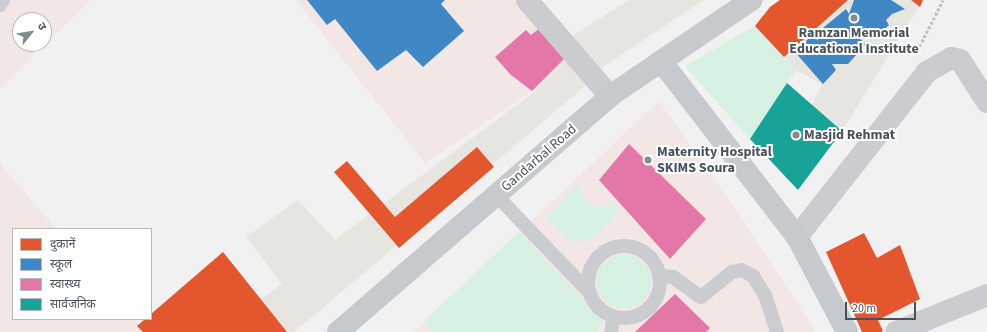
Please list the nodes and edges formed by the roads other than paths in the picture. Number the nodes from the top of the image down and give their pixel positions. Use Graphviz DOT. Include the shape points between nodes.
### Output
graph roads {
  1 [pos="3,0"];
  2 [pos="527,0"];
  3 [pos="751,0"];
  4 [pos="0,5"];
  5 [pos="661,61"];
  6 [pos="610,96"];
  7 [pos="987,102"];
  8 [pos="496,195"];
  9 [pos="797,237"];
  10 [pos="660,276"];
  11 [pos="590,293"];
  12 [pos="987,295"];
  13 [pos="614,317"];
  14 [pos="342,331"];
  15 [pos="611,332"];
  16 [pos="777,332"];
  17 [pos="847,332"];
  18 [pos="896,332"];
  1 -- 4 [label="lane"];
  2 -- 6 [label="street"];
  3 -- 5 [label="main road, Gandarbal Road"];
  5 -- 6 [label="main road, Gandarbal Road"];
  5 -- 9 [label="main road"];
  6 -- 8 [label="main road, Gandarbal Road"];
  7 -- 9 [label="street" via="960,60 951,58 927,72"];
  8 -- 11 [label="lane"];
  8 -- 14 [label="main road, Gandarbal Road"];
  9 -- 17 [label="main road"];
  10 -- 11 [label="lane" via="649,255 628,246 616,247 596,259 588,281"];
  10 -- 13 [label="lane" via="660,289 649,309 638,316"];
  10 -- 16 [label="lane" via="673,277 701,297 732,272 742,270 753,276 765,295"];
  11 -- 13 [label="lane" via="604,312"];
  12 -- 18 [label="street"];
  13 -- 15 [label="lane"];
}
